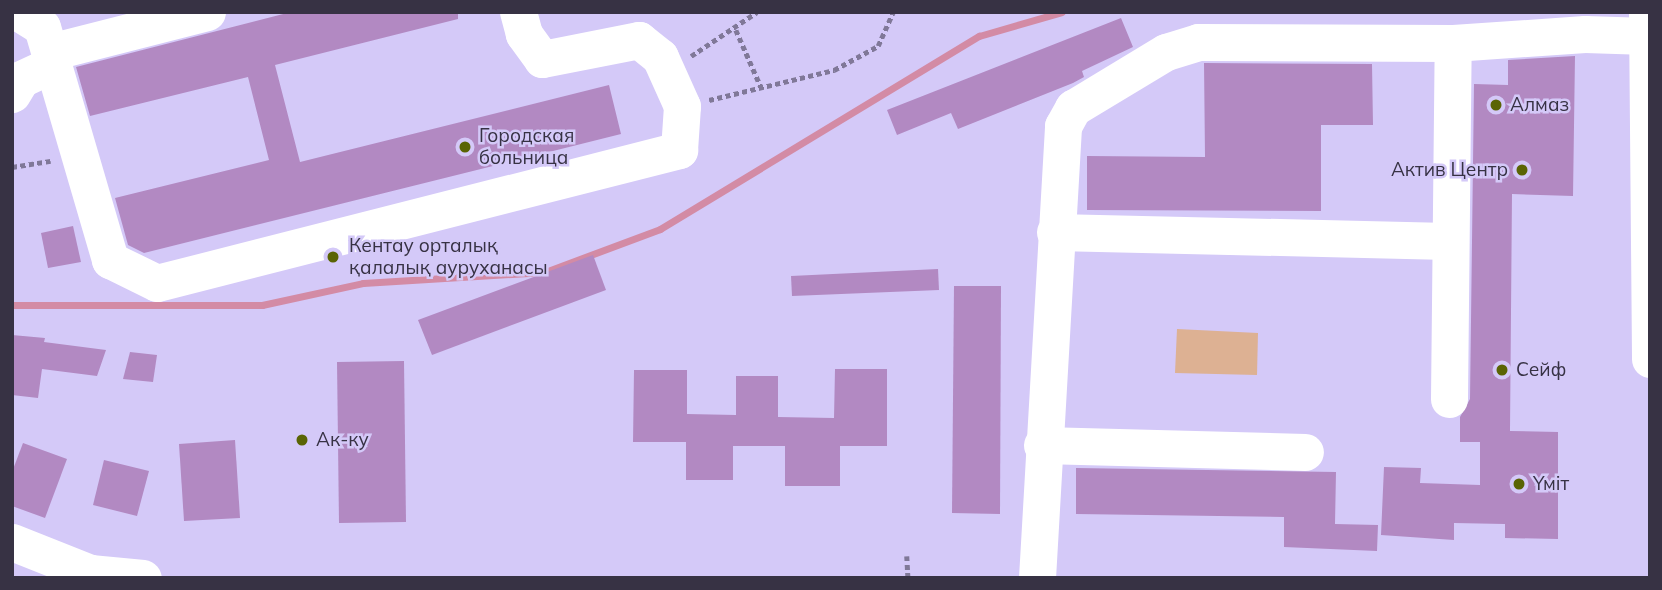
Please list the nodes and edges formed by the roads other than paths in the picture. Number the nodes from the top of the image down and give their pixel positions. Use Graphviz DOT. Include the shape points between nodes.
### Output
graph roads {
  1 [pos="18,12"];
  2 [pos="207,12"];
  3 [pos="518,12"];
  4 [pos="1647,24"];
  5 [pos="1453,43"];
  6 [pos="51,58"];
  7 [pos="12,94"];
  8 [pos="1055,232"];
  9 [pos="1448,241"];
  10 [pos="1650,359"];
  11 [pos="1449,399"];
  12 [pos="1042,445"];
  13 [pos="1305,452"];
  14 [pos="12,541"];
  15 [pos="79,575"];
  16 [pos="143,578"];
  17 [pos="1037,578"];
  1 -- 6 [label="street" via="42,27"];
  2 -- 6 [label="street"];
  3 -- 6 [label="street" via="524,34 542,59 639,40 660,57 682,106 679,150 157,283 110,260"];
  4 -- 5 [label="street" via="1585,34"];
  4 -- 10 [label="street"];
  5 -- 8 [label="street" via="1198,42 1166,52 1073,108 1063,126"];
  5 -- 9 [label="street"];
  6 -- 7 [label="street" via="21,79"];
  8 -- 9 [label="street"];
  8 -- 12 [label="street"];
  9 -- 11 [label="street"];
  12 -- 13 [label="street"];
  12 -- 17 [label="street"];
  14 -- 15 [label="street"];
  15 -- 16 [label="street"];
}
